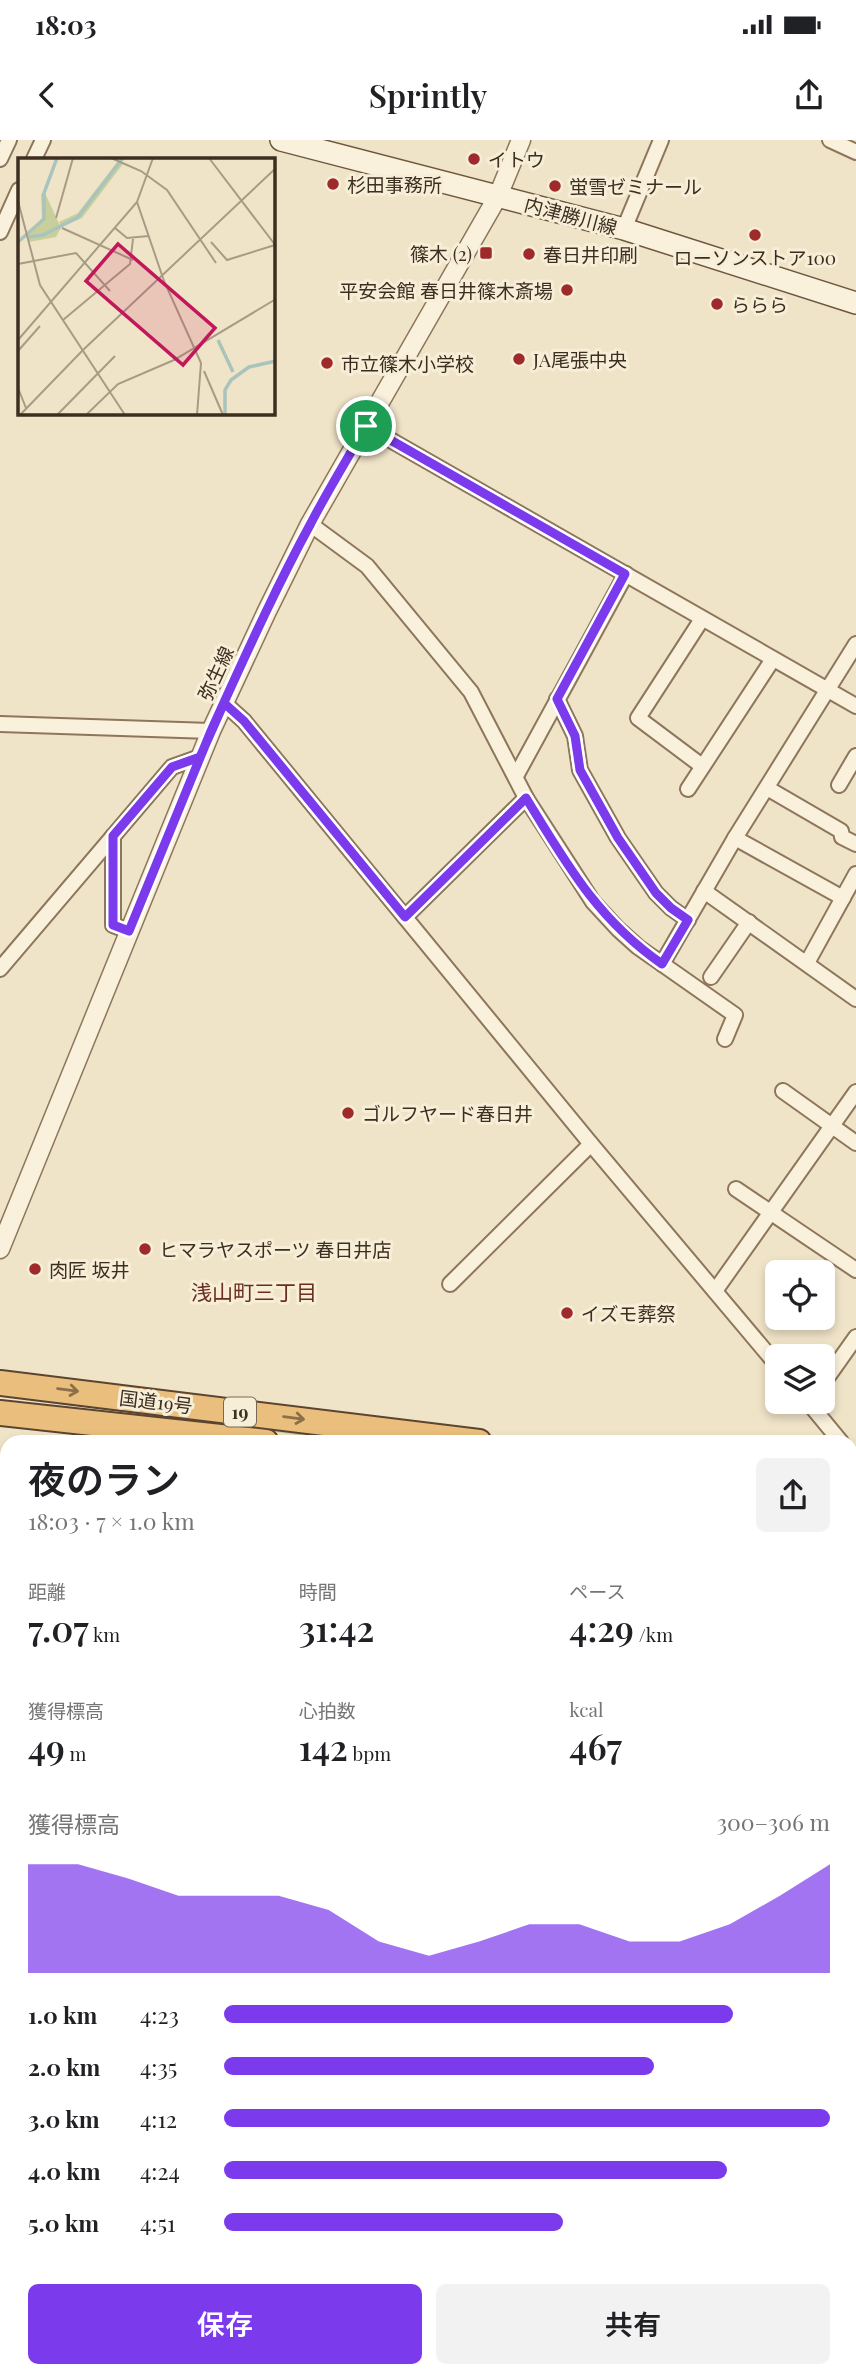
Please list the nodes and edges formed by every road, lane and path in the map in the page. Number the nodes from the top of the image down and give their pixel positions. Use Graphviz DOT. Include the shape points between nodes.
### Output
graph roads {
  1 [pos="9,140"];
  2 [pos="43,140"];
  3 [pos="281,140"];
  4 [pos="521,140"];
  5 [pos="662,140"];
  6 [pos="830,140"];
  7 [pos="345,148"];
  8 [pos="856,152"];
  9 [pos="34,158"];
  10 [pos="0,159"];
  11 [pos="18,192"];
  12 [pos="498,195"];
  13 [pos="4,215"];
  14 [pos="624,229"];
  15 [pos="0,232"];
  16 [pos="856,303"];
  17 [pos="366,426"];
  18 [pos="310,524"];
  19 [pos="625,574"];
  20 [pos="702,619"];
  21 [pos="856,643"];
  22 [pos="773,659"];
  23 [pos="828,690"];
  24 [pos="557,699"];
  25 [pos="224,703"];
  26 [pos="856,706"];
  27 [pos="0,724"];
  28 [pos="211,731"];
  29 [pos="200,757"];
  30 [pos="856,757"];
  31 [pos="702,766"];
  32 [pos="516,776"];
  33 [pos="839,785"];
  34 [pos="767,788"];
  35 [pos="688,789"];
  36 [pos="526,798"];
  37 [pos="113,836"];
  38 [pos="735,838"];
  39 [pos="856,844"];
  40 [pos="856,874"];
  41 [pos="704,891"];
  42 [pos="843,898"];
  43 [pos="405,917"];
  44 [pos="688,920"];
  45 [pos="749,922"];
  46 [pos="129,931"];
  47 [pos="662,964"];
  48 [pos="807,964"];
  49 [pos="0,969"];
  50 [pos="711,977"];
  51 [pos="856,999"];
  52 [pos="725,1039"];
  53 [pos="783,1091"];
  54 [pos="856,1092"];
  55 [pos="832,1127"];
  56 [pos="856,1143"];
  57 [pos="591,1144"];
  58 [pos="736,1189"];
  59 [pos="772,1213"];
  60 [pos="0,1249"];
  61 [pos="856,1270"];
  62 [pos="450,1284"];
  63 [pos="715,1291"];
  64 [pos="856,1337"];
  65 [pos="765,1351"];
  66 [pos="835,1367"];
  67 [pos="0,1383"];
  68 [pos="0,1413"];
  69 [pos="819,1414"];
  70 [pos="168,1435"];
  71 [pos="422,1435"];
  72 [pos="835,1435"];
  1 -- 10 [label="street"];
  2 -- 9 [label="street"];
  3 -- 7 [label="main road, 内津勝川線"];
  4 -- 12 [label="street, 弥生線"];
  5 -- 14 [label="street"];
  6 -- 8 [label="street"];
  7 -- 12 [label="main road, 内津勝川線"];
  11 -- 13 [label="street"];
  12 -- 14 [label="main road, 内津勝川線"];
  12 -- 17 [label="street, 弥生線"];
  13 -- 15 [label="street"];
  14 -- 16 [label="main road, 内津勝川線"];
  17 -- 18 [label="street, 弥生線"];
  17 -- 19 [label="street"];
  18 -- 25 [label="street, 弥生線"];
  18 -- 32 [label="street" via="367,566 463,682"];
  19 -- 20 [label="street"];
  19 -- 24 [label="street"];
  20 -- 22 [label="street"];
  20 -- 31 [label="street" via="638,718"];
  21 -- 23 [label="street"];
  22 -- 23 [label="street"];
  22 -- 31 [label="street"];
  23 -- 26 [label="street"];
  23 -- 34 [label="street"];
  24 -- 32 [label="street"];
  24 -- 44 [label="street" via="575,736 580,770 618,838 656,893"];
  25 -- 28 [label="street, 弥生線"];
  25 -- 43 [label="street" via="244,721"];
  27 -- 28 [label="street"];
  28 -- 29 [label="street, 弥生線"];
  29 -- 37 [label="street" via="172,767"];
  29 -- 46 [label="street, 弥生線"];
  30 -- 33 [label="street"];
  31 -- 35 [label="street"];
  32 -- 36 [label="street"];
  34 -- 38 [label="street"];
  34 -- 39 [label="street"];
  36 -- 43 [label="street"];
  36 -- 47 [label="street" via="593,902"];
  37 -- 46 [label="street" via="113,925"];
  37 -- 49 [label="street"];
  38 -- 41 [label="street"];
  38 -- 42 [label="street"];
  40 -- 42 [label="street"];
  41 -- 44 [label="street"];
  41 -- 45 [label="street"];
  42 -- 48 [label="street"];
  43 -- 57 [label="street"];
  44 -- 47 [label="street"];
  45 -- 48 [label="street"];
  45 -- 50 [label="street"];
  46 -- 60 [label="street, 弥生線"];
  47 -- 52 [label="street" via="734,1015"];
  48 -- 51 [label="street"];
  53 -- 55 [label="street"];
  54 -- 55 [label="street"];
  55 -- 56 [label="street"];
  55 -- 59 [label="street"];
  57 -- 62 [label="street"];
  57 -- 63 [label="street"];
  58 -- 59 [label="street"];
  59 -- 61 [label="street"];
  59 -- 63 [label="street"];
  63 -- 65 [label="street"];
  64 -- 66 [label="street"];
  67 -- 71 [label="highway, 国道19号 / 19, one-way"];
  68 -- 70 [label="highway, 国道19号 / 19"];
  69 -- 72 [label="street"];
}
